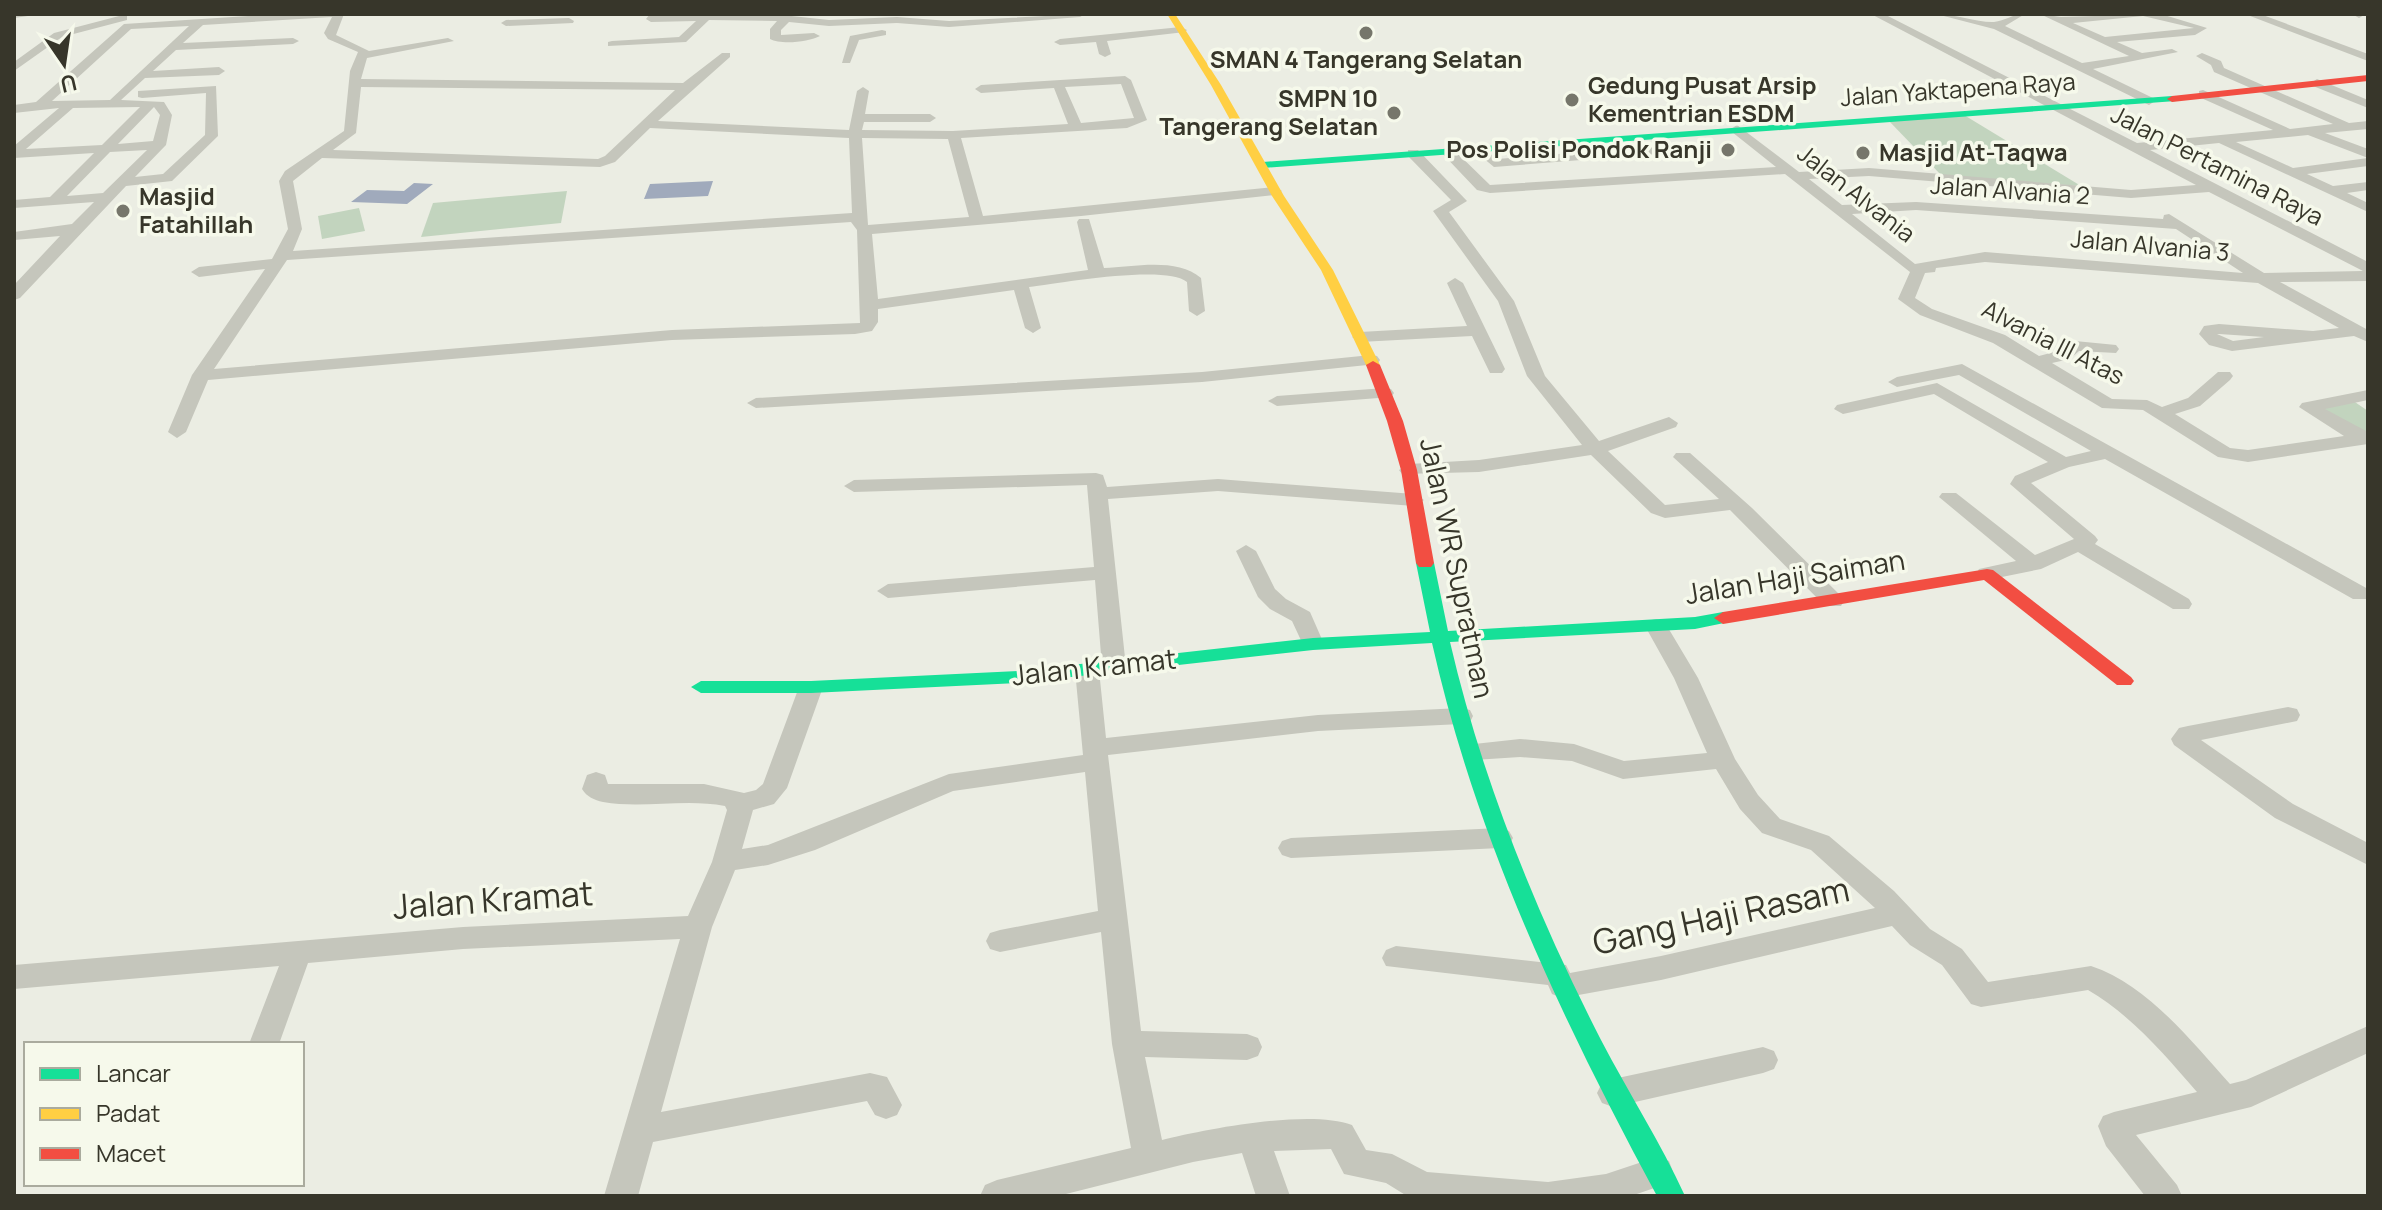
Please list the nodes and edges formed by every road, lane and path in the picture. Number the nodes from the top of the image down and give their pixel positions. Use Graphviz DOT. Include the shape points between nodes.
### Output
graph roads {
  1 [pos="37,14"];
  2 [pos="336,14"];
  3 [pos="656,14"];
  4 [pos="1080,14"];
  5 [pos="1876,14"];
  6 [pos="1941,14"];
  7 [pos="2020,14"];
  8 [pos="2045,14"];
  9 [pos="2139,14"];
  10 [pos="2147,14"];
  11 [pos="2250,14"];
  12 [pos="14,15"];
  13 [pos="268,16"];
  14 [pos="707,16"];
  15 [pos="807,17"];
  16 [pos="787,18"];
  17 [pos="1908,18"];
  18 [pos="125,19"];
  19 [pos="571,21"];
  20 [pos="2060,21"];
  21 [pos="200,22"];
  22 [pos="1176,22"];
  23 [pos="506,23"];
  24 [pos="923,23"];
  25 [pos="1896,25"];
  26 [pos="1997,26"];
  27 [pos="814,36"];
  28 [pos="1101,38"];
  29 [pos="2103,40"];
  30 [pos="293,41"];
  31 [pos="448,41"];
  32 [pos="1060,42"];
  33 [pos="2368,42"];
  34 [pos="612,44"];
  35 [pos="172,47"];
  36 [pos="2332,47"];
  37 [pos="2172,52"];
  38 [pos="1105,54"];
  39 [pos="364,55"];
  40 [pos="726,55"];
  41 [pos="2202,56"];
  42 [pos="2141,57"];
  43 [pos="2368,58"];
  44 [pos="846,61"];
  45 [pos="14,67"];
  46 [pos="2081,67"];
  47 [pos="219,71"];
  48 [pos="141,75"];
  49 [pos="2368,78"];
  50 [pos="356,83"];
  51 [pos="2317,83"];
  52 [pos="1058,84"];
  53 [pos="686,87"];
  54 [pos="2261,88"];
  55 [pos="981,89"];
  56 [pos="863,91"];
  57 [pos="2203,94"];
  58 [pos="212,97"];
  59 [pos="150,101"];
  60 [pos="2149,101"];
  61 [pos="109,104"];
  62 [pos="2368,104"];
  63 [pos="40,105"];
  64 [pos="68,107"];
  65 [pos="2055,108"];
  66 [pos="14,109"];
  67 [pos="858,118"];
  68 [pos="930,118"];
  69 [pos="650,124"];
  70 [pos="2368,125"];
  71 [pos="2348,126"];
  72 [pos="1076,127"];
  73 [pos="1737,129"];
  74 [pos="2308,131"];
  75 [pos="2288,132"];
  76 [pos="855,134"];
  77 [pos="953,135"];
  78 [pos="1620,137"];
  79 [pos="2220,139"];
  80 [pos="159,145"];
  81 [pos="109,148"];
  82 [pos="2131,148"];
  83 [pos="1669,149"];
  84 [pos="1446,150"];
  85 [pos="1636,151"];
  86 [pos="1556,152"];
  87 [pos="18,153"];
  88 [pos="1413,153"];
  89 [pos="319,154"];
  90 [pos="2368,154"];
  91 [pos="2368,162"];
  92 [pos="1263,165"];
  93 [pos="14,166"];
  94 [pos="2291,172"];
  95 [pos="1794,173"];
  96 [pos="122,182"];
  97 [pos="1579,184"];
  98 [pos="2368,186"];
  99 [pos="2209,188"];
  100 [pos="2330,191"];
  101 [pos="1276,193"];
  102 [pos="2131,194"];
  103 [pos="105,197"];
  104 [pos="54,201"];
  105 [pos="14,204"];
  106 [pos="2368,208"];
  107 [pos="1837,210"];
  108 [pos="977,220"];
  109 [pos="1084,222"];
  110 [pos="862,225"];
  111 [pos="2179,225"];
  112 [pos="77,227"];
  113 [pos="14,236"];
  114 [pos="280,260"];
  115 [pos="1919,267"];
  116 [pos="2368,268"];
  117 [pos="199,272"];
  118 [pos="1097,273"];
  119 [pos="2368,276"];
  120 [pos="2263,279"];
  121 [pos="1455,283"];
  122 [pos="1020,284"];
  123 [pos="16,291"];
  124 [pos="870,305"];
  125 [pos="1197,311"];
  126 [pos="1033,328"];
  127 [pos="1476,331"];
  128 [pos="2362,334"];
  129 [pos="2308,335"];
  130 [pos="1360,337"];
  131 [pos="2110,349"];
  132 [pos="1371,360"];
  133 [pos="2039,361"];
  134 [pos="1496,369"];
  135 [pos="201,375"];
  136 [pos="2224,376"];
  137 [pos="1980,379"];
  138 [pos="1937,388"];
  139 [pos="1385,393"];
  140 [pos="1916,393"];
  141 [pos="2358,396"];
  142 [pos="1277,401"];
  143 [pos="756,403"];
  144 [pos="1843,409"];
  145 [pos="2368,409"];
  146 [pos="2161,413"];
  147 [pos="1669,423"];
  148 [pos="177,432"];
  149 [pos="2366,439"];
  150 [pos="1596,449"];
  151 [pos="2108,453"];
  152 [pos="1683,457"];
  153 [pos="2063,463"];
  154 [pos="1409,470"];
  155 [pos="854,486"];
  156 [pos="1097,494"];
  157 [pos="1949,497"];
  158 [pos="1414,500"];
  159 [pos="1735,503"];
  160 [pos="2080,544"];
  161 [pos="1246,551"];
  162 [pos="2033,564"];
  163 [pos="1104,573"];
  164 [pos="1987,574"];
  165 [pos="888,591"];
  166 [pos="2361,594"];
  167 [pos="1833,601"];
  168 [pos="2181,604"];
  169 [pos="1656,626"];
  170 [pos="1438,639"];
  171 [pos="1313,644"];
  172 [pos="1114,667"];
  173 [pos="1087,670"];
  174 [pos="2124,681"];
  175 [pos="701,687"];
  176 [pos="811,687"];
  177 [pos="2288,715"];
  178 [pos="1461,716"];
  179 [pos="1474,751"];
  180 [pos="1095,755"];
  181 [pos="1723,760"];
  182 [pos="596,781"];
  183 [pos="739,804"];
  184 [pos="1500,838"];
  185 [pos="1291,848"];
  186 [pos="2368,855"];
  187 [pos="725,862"];
  188 [pos="1896,914"];
  189 [pos="1112,919"];
  190 [pos="698,927"];
  191 [pos="1000,941"];
  192 [pos="298,952"];
  193 [pos="1396,958"];
  194 [pos="14,977"];
  195 [pos="1559,979"];
  196 [pos="2368,1039"];
  197 [pos="265,1042"];
  198 [pos="1127,1044"];
  199 [pos="1247,1047"];
  200 [pos="1763,1060"];
  201 [pos="1613,1093"];
  202 [pos="2224,1100"];
  203 [pos="886,1105"];
  204 [pos="638,1130"];
  205 [pos="1253,1137"];
  206 [pos="1149,1157"];
  207 [pos="1664,1184"];
  208 [pos="621,1196"];
  209 [pos="997,1196"];
  210 [pos="1273,1196"];
  211 [pos="1544,1196"];
  212 [pos="1552,1196"];
  213 [pos="2165,1196"];
  1 -- 12 [label="street"];
  2 -- 13 [label="street"];
  2 -- 39 [label="street" via="330,33"];
  3 -- 14 [label="street" via="651,19"];
  4 -- 24 [label="street"];
  5 -- 25 [label="street, Jalan Pertamina Raya"];
  6 -- 26 [label="street"];
  7 -- 26 [label="street"];
  8 -- 20 [label="street"];
  9 -- 20 [label="street"];
  10 -- 29 [label="street" via="2203,30"];
  11 -- 36 [label="street"];
  13 -- 21 [label="street"];
  14 -- 16 [label="street"];
  14 -- 34 [label="street" via="682,40"];
  15 -- 16 [label="street"];
  15 -- 24 [label="street"];
  16 -- 27 [label="street" via="775,29 776,39"];
  17 -- 25 [label="street"];
  18 -- 21 [label="street"];
  18 -- 45 [label="street" via="58,35"];
  18 -- 63 [label="street"];
  19 -- 23 [label="street"];
  20 -- 29 [label="street"];
  21 -- 35 [label="street"];
  22 -- 28 [label="street"];
  22 -- 92 [label="street, Jalan WR Supratman"];
  24 -- 44 [label="street" via="894,36 855,36"];
  25 -- 65 [label="street, Jalan Pertamina Raya"];
  26 -- 46 [label="street"];
  28 -- 32 [label="street"];
  28 -- 38 [label="street"];
  29 -- 42 [label="street"];
  30 -- 35 [label="street"];
  31 -- 39 [label="street"];
  33 -- 36 [label="street"];
  35 -- 48 [label="street"];
  36 -- 43 [label="street"];
  37 -- 42 [label="street"];
  39 -- 50 [label="street"];
  40 -- 53 [label="street"];
  41 -- 54 [label="street" via="2217,63 2218,70"];
  42 -- 46 [label="street"];
  46 -- 60 [label="street"];
  47 -- 48 [label="street"];
  48 -- 61 [label="street"];
  49 -- 51 [label="street, Jalan Yaktapena Raya"];
  50 -- 53 [label="street"];
  50 -- 89 [label="street" via="350,133"];
  51 -- 54 [label="street, Jalan Yaktapena Raya"];
  51 -- 62 [label="street"];
  52 -- 55 [label="street"];
  52 -- 72 [label="street"];
  52 -- 72 [label="street" via="1125,80 1141,120"];
  53 -- 69 [label="street"];
  54 -- 57 [label="street, Jalan Yaktapena Raya"];
  54 -- 71 [label="street"];
  56 -- 67 [label="street"];
  57 -- 60 [label="street, Jalan Yaktapena Raya"];
  57 -- 75 [label="street"];
  58 -- 59 [label="street"];
  58 -- 59 [label="street" via="212,89"];
  58 -- 96 [label="street" via="207,142 167,178"];
  59 -- 61 [label="street"];
  59 -- 80 [label="street" via="166,115"];
  59 -- 81 [label="street"];
  60 -- 65 [label="street, Jalan Yaktapena Raya"];
  61 -- 64 [label="street"];
  63 -- 64 [label="street"];
  63 -- 66 [label="street"];
  64 -- 87 [label="street"];
  65 -- 73 [label="street, Jalan Yaktapena Raya"];
  65 -- 82 [label="street, Jalan Pertamina Raya"];
  67 -- 68 [label="street"];
  67 -- 76 [label="street"];
  69 -- 76 [label="street"];
  69 -- 89 [label="street" via="600,163"];
  70 -- 71 [label="street"];
  71 -- 74 [label="street"];
  72 -- 77 [label="street"];
  73 -- 78 [label="street, Jalan Yaktapena Raya"];
  73 -- 95 [label="street, Jalan Alvania"];
  74 -- 75 [label="street"];
  74 -- 90 [label="street"];
  75 -- 79 [label="street"];
  76 -- 77 [label="street"];
  76 -- 110 [label="street"];
  77 -- 108 [label="street"];
  78 -- 85 [label="street"];
  78 -- 86 [label="street, Jalan Yaktapena Raya"];
  79 -- 82 [label="street"];
  79 -- 94 [label="street"];
  80 -- 81 [label="street"];
  80 -- 96 [label="street"];
  81 -- 87 [label="street"];
  81 -- 104 [label="street"];
  82 -- 99 [label="street, Jalan Pertamina Raya"];
  83 -- 85 [label="street"];
  84 -- 86 [label="street, Jalan Yaktapena Raya"];
  84 -- 88 [label="street, Jalan Yaktapena Raya"];
  84 -- 97 [label="street" via="1485,188"];
  85 -- 86 [label="street"];
  86 -- 97 [label="street"];
  87 -- 93 [label="street"];
  88 -- 92 [label="street, Jalan Yaktapena Raya"];
  88 -- 150 [label="street" via="1460,201 1440,211 1506,301 1536,376"];
  89 -- 114 [label="street" via="286,181 295,229"];
  91 -- 94 [label="street"];
  92 -- 101 [label="street, Jalan WR Supratman"];
  94 -- 100 [label="street"];
  95 -- 97 [label="street"];
  95 -- 102 [label="street" via="1869,172"];
  95 -- 107 [label="street, Jalan Alvania"];
  96 -- 103 [label="street"];
  98 -- 100 [label="street"];
  99 -- 102 [label="street"];
  99 -- 116 [label="street, Jalan Pertamina Raya"];
  100 -- 106 [label="street"];
  101 -- 108 [label="street"];
  101 -- 130 [label="street, Jalan WR Supratman" via="1327,270"];
  102 -- 111 [label="street"];
  103 -- 104 [label="street"];
  103 -- 112 [label="street"];
  104 -- 105 [label="street"];
  107 -- 111 [label="street, Jalan Alvania 2" via="1916,206"];
  107 -- 115 [label="street, Jalan Alvania"];
  108 -- 110 [label="street"];
  109 -- 118 [label="street"];
  110 -- 114 [label="street" via="846,217"];
  110 -- 124 [label="street"];
  111 -- 120 [label="street"];
  112 -- 113 [label="street"];
  112 -- 123 [label="street"];
  114 -- 117 [label="street"];
  114 -- 135 [label="street"];
  115 -- 120 [label="street, Jalan Alvania 3" via="1996,257"];
  115 -- 133 [label="street, Alvania III Atas" via="1906,299"];
  118 -- 122 [label="street"];
  118 -- 125 [label="street" via="1186,273 1195,281"];
  119 -- 120 [label="street, Jalan Alvania 3"];
  120 -- 128 [label="street"];
  121 -- 127 [label="street"];
  122 -- 124 [label="street"];
  122 -- 126 [label="street"];
  124 -- 135 [label="street" via="870,322 855,329 672,335"];
  127 -- 130 [label="street"];
  127 -- 134 [label="street"];
  128 -- 129 [label="street"];
  130 -- 132 [label="street, Jalan WR Supratman"];
  131 -- 133 [label="street" via="2075,346 2064,355"];
  132 -- 139 [label="street, Jalan WR Supratman"];
  132 -- 143 [label="street" via="1202,377"];
  133 -- 146 [label="street, Alvania III Atas" via="2108,404 2147,405"];
  135 -- 148 [label="street"];
  136 -- 146 [label="street" via="2194,402"];
  137 -- 138 [label="street"];
  137 -- 140 [label="street" via="1959,369 1898,381"];
  137 -- 151 [label="street"];
  138 -- 140 [label="street"];
  138 -- 153 [label="street"];
  139 -- 142 [label="street"];
  139 -- 154 [label="street, Jalan WR Supratman"];
  140 -- 144 [label="street"];
  141 -- 145 [label="street"];
  141 -- 149 [label="street" via="2308,407"];
  146 -- 149 [label="street, Alvania III Atas" via="2225,453 2248,456"];
  147 -- 150 [label="street"];
  150 -- 154 [label="street"];
  150 -- 159 [label="street" via="1658,509 1672,512"];
  151 -- 153 [label="street"];
  151 -- 166 [label="street"];
  152 -- 159 [label="street"];
  153 -- 160 [label="street" via="2020,484 2084,534 2088,540"];
  154 -- 158 [label="street, Jalan WR Supratman"];
  155 -- 156 [label="street" via="1092,478"];
  156 -- 158 [label="street" via="1218,485"];
  156 -- 163 [label="street"];
  157 -- 162 [label="street"];
  158 -- 170 [label="street, Jalan WR Supratman"];
  159 -- 167 [label="street"];
  160 -- 162 [label="street"];
  160 -- 168 [label="street"];
  161 -- 171 [label="street" via="1266,592 1302,617"];
  162 -- 164 [label="street"];
  163 -- 165 [label="street"];
  163 -- 172 [label="street"];
  164 -- 167 [label="street, Jalan Haji Saiman"];
  164 -- 174 [label="street"];
  167 -- 169 [label="street, Jalan Haji Saiman"];
  169 -- 170 [label="street, Jalan Haji Saiman"];
  169 -- 181 [label="street"];
  170 -- 171 [label="street, Jalan Kramat"];
  170 -- 178 [label="street, Jalan WR Supratman"];
  171 -- 172 [label="street, Jalan Kramat"];
  172 -- 173 [label="street, Jalan Kramat"];
  173 -- 176 [label="street, Jalan Kramat"];
  173 -- 180 [label="street"];
  175 -- 176 [label="street, Jalan Kramat"];
  176 -- 183 [label="street" via="774,788 765,797"];
  177 -- 186 [label="street" via="2183,737 2284,811"];
  178 -- 179 [label="street, Jalan WR Supratman"];
  178 -- 180 [label="street" via="1318,723"];
  179 -- 181 [label="street" via="1574,753 1623,770"];
  179 -- 184 [label="street, Jalan WR Supratman"];
  180 -- 187 [label="street" via="949,783 806,843"];
  180 -- 189 [label="street"];
  181 -- 188 [label="street" via="1771,826 1820,843"];
  182 -- 183 [label="street" via="595,789 604,793 718,794"];
  183 -- 187 [label="street"];
  184 -- 185 [label="street"];
  184 -- 195 [label="street, Jalan WR Supratman"];
  187 -- 190 [label="street"];
  188 -- 195 [label="street, Gang Haji Rasam" via="1661,968"];
  188 -- 202 [label="street" via="1952,957 1981,995 2091,978 2107,985"];
  189 -- 191 [label="street"];
  189 -- 198 [label="street"];
  190 -- 192 [label="street, Jalan Kramat"];
  190 -- 204 [label="street"];
  192 -- 194 [label="street, Jalan Kramat"];
  192 -- 197 [label="street"];
  193 -- 195 [label="street, Gang Haji Rasam"];
  195 -- 201 [label="street, Jalan WR Supratman"];
  196 -- 202 [label="street" via="2251,1093"];
  198 -- 199 [label="street"];
  198 -- 206 [label="street"];
  200 -- 201 [label="street"];
  201 -- 207 [label="street, Jalan WR Supratman"];
  202 -- 213 [label="street" via="2114,1126"];
  203 -- 204 [label="street" via="876,1087 870,1087"];
  204 -- 208 [label="street"];
  205 -- 206 [label="street"];
  205 -- 210 [label="street"];
  205 -- 211 [label="street" via="1341,1135 1356,1163 1392,1169 1422,1187"];
  206 -- 209 [label="street"];
  207 -- 212 [label="street"];
}
